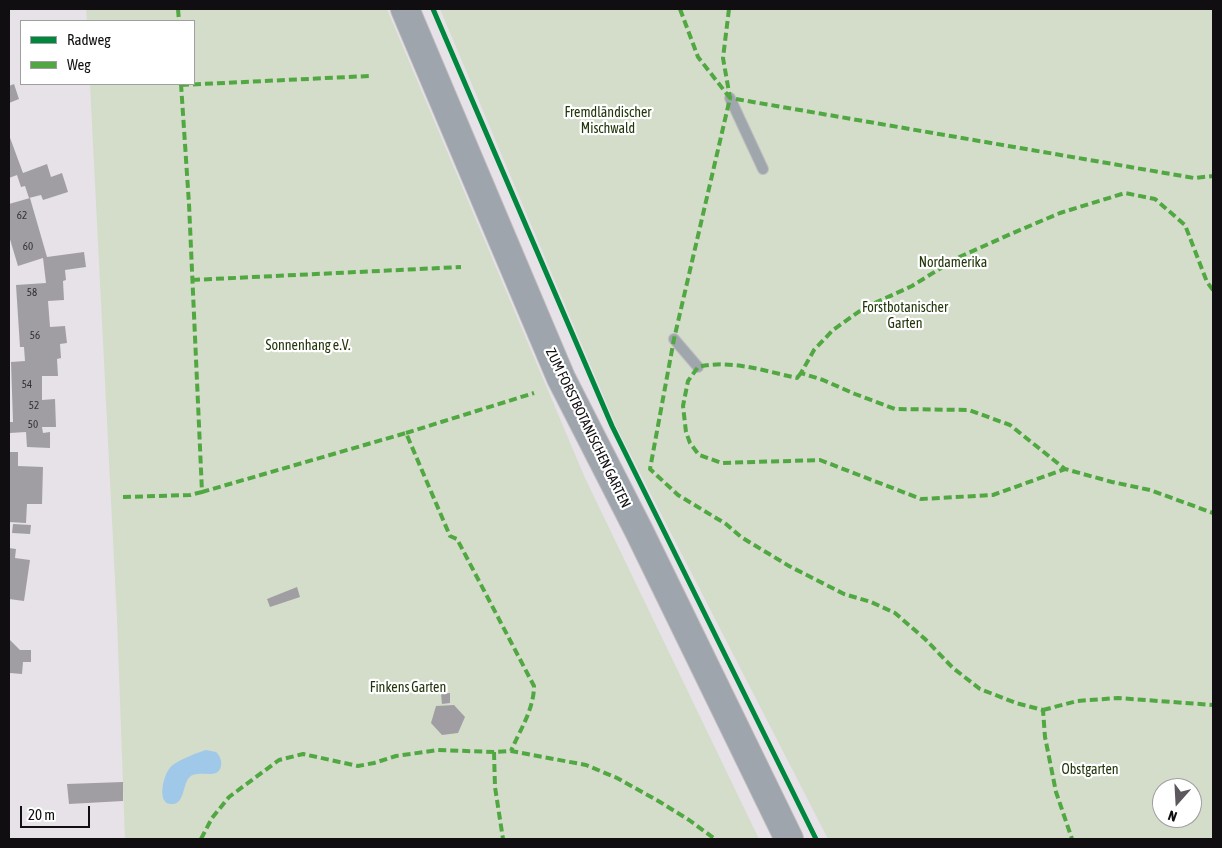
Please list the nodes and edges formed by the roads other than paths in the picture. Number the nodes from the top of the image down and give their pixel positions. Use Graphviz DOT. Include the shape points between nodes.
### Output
graph roads {
  1 [pos="405,9"];
  2 [pos="730,98"];
  3 [pos="763,169"];
  4 [pos="674,339"];
  5 [pos="698,367"];
  6 [pos="789,839"];
  1 -- 6 [label="main road, ZUM FORSTBOTANISCHEN GARTEN" via="561,378"];
  2 -- 3 [label="lane"];
  4 -- 5 [label="lane"];
}
